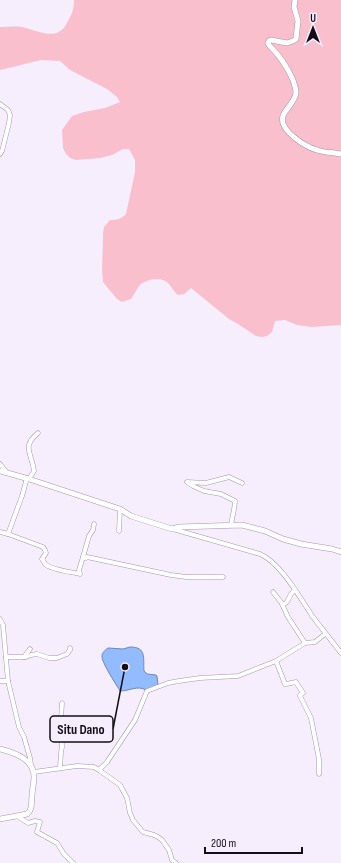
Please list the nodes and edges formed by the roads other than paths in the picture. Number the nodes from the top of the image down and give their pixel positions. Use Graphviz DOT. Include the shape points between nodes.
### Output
graph roads {
  1 [pos="295,0"];
  2 [pos="0,104"];
  3 [pos="0,154"];
  4 [pos="341,154"];
  5 [pos="38,433"];
  6 [pos="0,464"];
  7 [pos="0,471"];
  8 [pos="8,473"];
  9 [pos="28,479"];
  10 [pos="242,483"];
  11 [pos="120,509"];
  12 [pos="94,524"];
  13 [pos="231,525"];
  14 [pos="172,529"];
  15 [pos="119,531"];
  16 [pos="0,532"];
  17 [pos="8,534"];
  18 [pos="341,552"];
  19 [pos="83,557"];
  20 [pos="223,577"];
  21 [pos="295,590"];
  22 [pos="273,592"];
  23 [pos="283,605"];
  24 [pos="0,619"];
  25 [pos="325,634"];
  26 [pos="305,642"];
  27 [pos="70,648"];
  28 [pos="30,649"];
  29 [pos="341,653"];
  30 [pos="6,657"];
  31 [pos="24,657"];
  32 [pos="276,661"];
  33 [pos="0,681"];
  34 [pos="8,681"];
  35 [pos="62,703"];
  36 [pos="0,749"];
  37 [pos="31,765"];
  38 [pos="60,768"];
  39 [pos="99,770"];
  40 [pos="34,772"];
  41 [pos="319,774"];
  42 [pos="17,815"];
  43 [pos="0,819"];
  44 [pos="73,863"];
  45 [pos="176,863"];
  1 -- 4 [label="street" via="298,21 296,39 290,42 268,42 289,70 296,90 282,117 283,123 289,133 313,149"];
  2 -- 3 [label="street" via="8,110 10,118"];
  5 -- 9 [label="street" via="29,445 34,471"];
  6 -- 8 [label="street"];
  7 -- 8 [label="street"];
  8 -- 9 [label="street"];
  9 -- 11 [label="street"];
  9 -- 17 [label="street"];
  10 -- 13 [label="street" via="229,477 206,483 187,482 204,491 221,494 235,501"];
  11 -- 14 [label="street" via="132,516"];
  11 -- 15 [label="street"];
  12 -- 19 [label="street"];
  13 -- 14 [label="street"];
  13 -- 18 [label="street" via="247,526 300,544"];
  14 -- 21 [label="street" via="263,555"];
  16 -- 17 [label="street"];
  17 -- 19 [label="street" via="43,547 46,553 42,559 45,564 60,570 80,574"];
  19 -- 20 [label="street" via="171,575"];
  21 -- 23 [label="street"];
  21 -- 25 [label="street"];
  22 -- 23 [label="street"];
  23 -- 26 [label="street"];
  24 -- 30 [label="street" via="3,625"];
  25 -- 26 [label="street" via="315,642"];
  25 -- 29 [label="street"];
  26 -- 32 [label="street"];
  27 -- 31 [label="street" via="67,654 57,658 37,654"];
  28 -- 31 [label="street"];
  30 -- 31 [label="street"];
  30 -- 34 [label="street"];
  32 -- 39 [label="street" via="238,676 179,681 147,691 135,720"];
  32 -- 41 [label="street" via="284,684 296,682 303,693 300,696 311,718 319,759"];
  33 -- 34 [label="street"];
  34 -- 37 [label="street"];
  35 -- 38 [label="street"];
  36 -- 37 [label="street" via="20,756"];
  37 -- 40 [label="street"];
  38 -- 39 [label="street" via="87,766"];
  38 -- 40 [label="street"];
  39 -- 45 [label="street" via="120,785 128,798 133,820 143,832 158,836"];
  40 -- 42 [label="street" via="30,812"];
  42 -- 43 [label="street"];
  42 -- 44 [label="street" via="28,823 40,822 38,832 57,843"];
}
